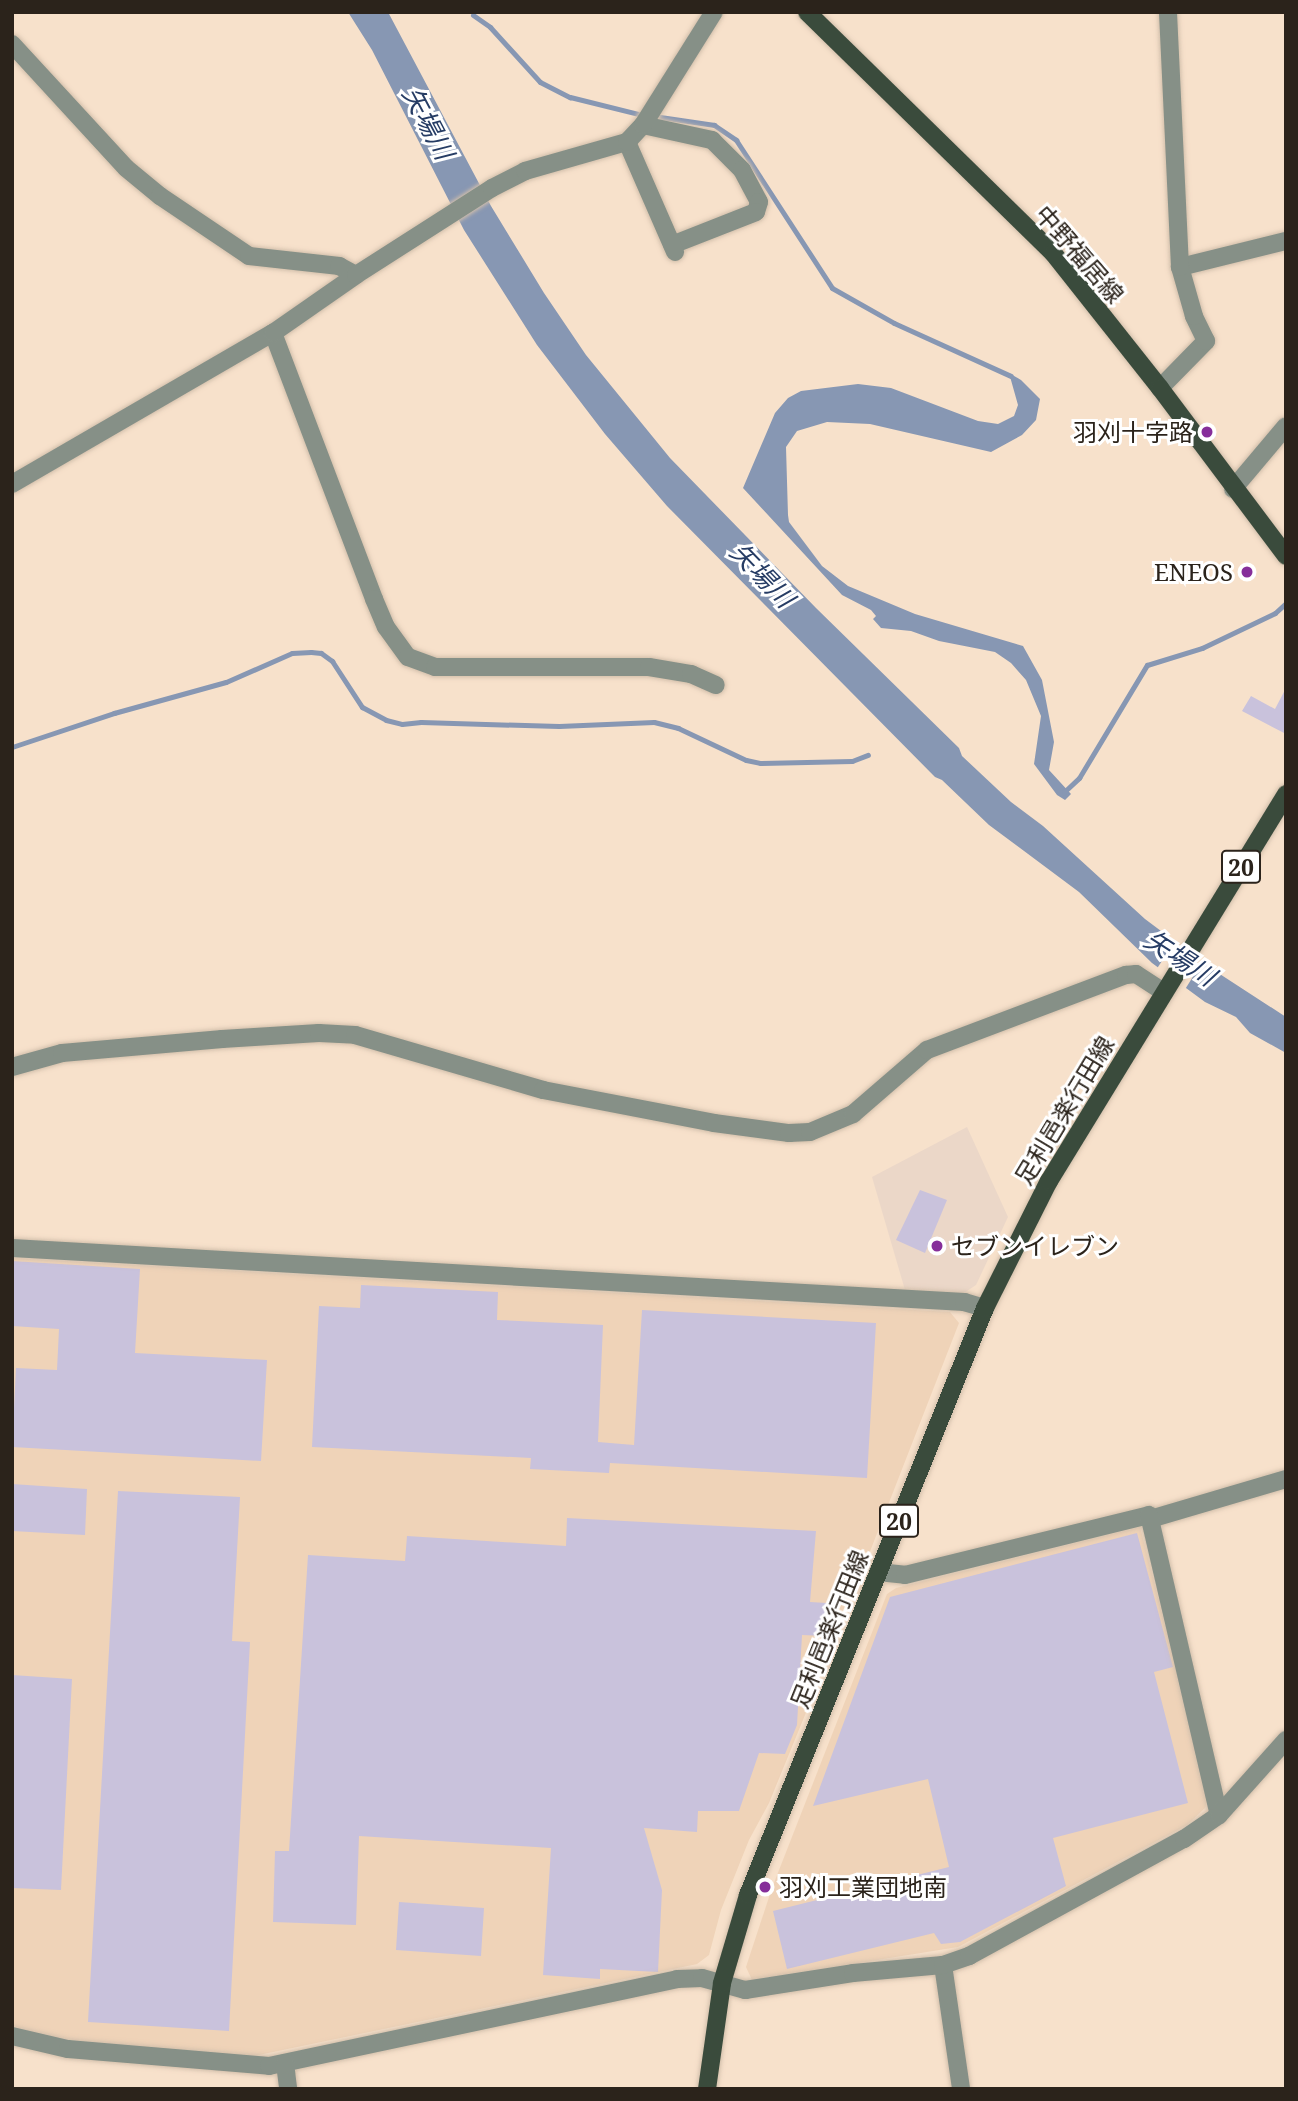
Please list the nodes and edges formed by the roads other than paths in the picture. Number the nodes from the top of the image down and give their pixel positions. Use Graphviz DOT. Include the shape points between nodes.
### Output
graph roads {
  1 [pos="714,12"];
  2 [pos="807,12"];
  3 [pos="1168,12"];
  4 [pos="12,44"];
  5 [pos="643,125"];
  6 [pos="627,142"];
  7 [pos="1286,241"];
  8 [pos="1181,267"];
  9 [pos="356,275"];
  10 [pos="273,333"];
  11 [pos="1160,388"];
  12 [pos="1286,426"];
  13 [pos="12,484"];
  14 [pos="1233,489"];
  15 [pos="1286,556"];
  16 [pos="716,685"];
  17 [pos="1286,794"];
  18 [pos="1166,988"];
  19 [pos="12,1067"];
  20 [pos="12,1248"];
  21 [pos="985,1308"];
  22 [pos="1286,1479"];
  23 [pos="1150,1519"];
  24 [pos="878,1572"];
  25 [pos="1286,1740"];
  26 [pos="1219,1815"];
  27 [pos="943,1965"];
  28 [pos="722,1983"];
  29 [pos="12,2036"];
  30 [pos="285,2063"];
  31 [pos="288,2089"];
  32 [pos="707,2089"];
  33 [pos="961,2089"];
  1 -- 5 [label="street"];
  2 -- 11 [label="main road, 中野福居線" via="1052,253"];
  3 -- 8 [label="street"];
  4 -- 9 [label="street" via="126,168 249,256 339,267"];
  5 -- 6 [label="street"];
  5 -- 6 [label="street" via="712,140 742,170 759,202 756,212 674,249"];
  6 -- 9 [label="street" via="535,167 492,188"];
  7 -- 8 [label="street"];
  8 -- 11 [label="street" via="1206,341"];
  9 -- 10 [label="street"];
  10 -- 13 [label="street"];
  10 -- 16 [label="street" via="374,599 408,657 435,667 649,667 691,674"];
  11 -- 14 [label="main road, 中野福居線"];
  12 -- 14 [label="street"];
  14 -- 15 [label="main road, 中野福居線"];
  17 -- 18 [label="main road, 20"];
  18 -- 19 [label="street" via="1136,974 1112,979 927,1050 853,1114 821,1128 789,1133 543,1090 355,1035 319,1033 62,1053"];
  18 -- 21 [label="main road, 足利邑楽行田線 / 20" via="1049,1181"];
  20 -- 21 [label="street" via="922,1300"];
  21 -- 24 [label="main road, 足利邑楽行田線 / 20"];
  22 -- 23 [label="street"];
  23 -- 24 [label="street" via="1149,1515 905,1575"];
  23 -- 26 [label="street"];
  24 -- 28 [label="main road, 足利邑楽行田線 / 20" via="762,1858"];
  25 -- 26 [label="street"];
  26 -- 27 [label="street" via="1172,1846 969,1956"];
  27 -- 28 [label="street" via="745,1990"];
  27 -- 33 [label="street"];
  28 -- 30 [label="street" via="677,1979"];
  28 -- 32 [label="main road, 足利邑楽行田線 / 20"];
  29 -- 30 [label="street" via="58,2048 186,2061 238,2066"];
  30 -- 31 [label="street"];
}
